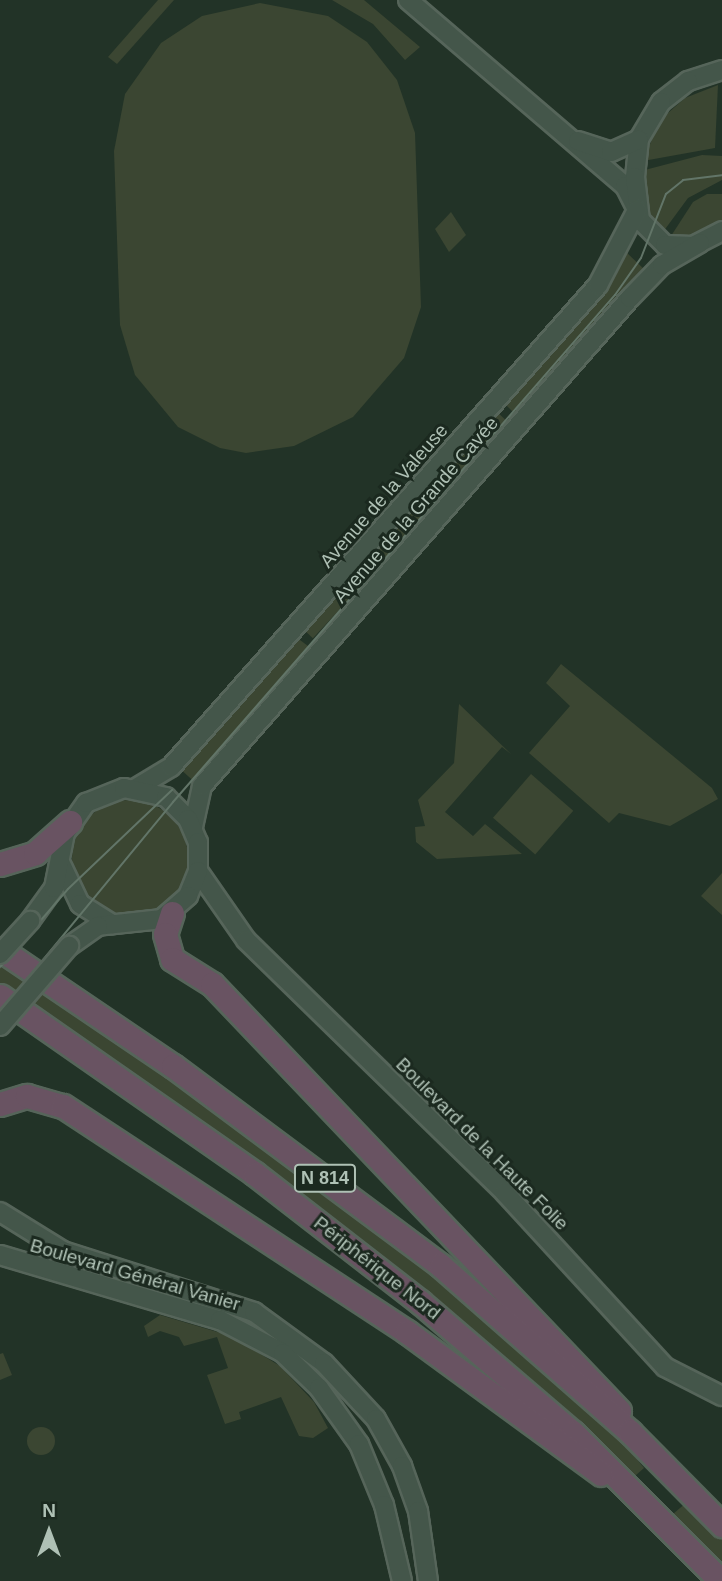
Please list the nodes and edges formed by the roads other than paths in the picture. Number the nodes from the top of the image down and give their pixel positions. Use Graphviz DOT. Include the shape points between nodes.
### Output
graph roads {
  1 [pos="408,0"];
  2 [pos="722,70"];
  3 [pos="567,136"];
  4 [pos="638,140"];
  5 [pos="636,210"];
  6 [pos="722,232"];
  7 [pos="700,243"];
  8 [pos="136,788"];
  9 [pos="70,822"];
  10 [pos="193,827"];
  11 [pos="0,864"];
  12 [pos="61,864"];
  13 [pos="198,871"];
  14 [pos="222,906"];
  15 [pos="178,907"];
  16 [pos="114,925"];
  17 [pos="0,952"];
  18 [pos="0,996"];
  19 [pos="0,1026"];
  20 [pos="0,1104"];
  21 [pos="0,1212"];
  22 [pos="0,1255"];
  23 [pos="722,1396"];
  24 [pos="630,1432"];
  25 [pos="625,1484"];
  26 [pos="722,1525"];
  27 [pos="402,1581"];
  28 [pos="428,1581"];
  29 [pos="721,1581"];
  1 -- 3 [label="main road"];
  2 -- 4 [label="main road" via="668,94"];
  3 -- 4 [label="main road" via="603,152"];
  3 -- 5 [label="main road" via="625,186"];
  4 -- 5 [label="main road"];
  5 -- 7 [label="main road" via="649,234 664,245"];
  5 -- 8 [label="main road, Avenue de la Valeuse" via="616,260 589,295 171,766"];
  6 -- 7 [label="main road, Avenue de la Grande Cavée"];
  7 -- 10 [label="main road, Avenue de la Grande Cavée" via="662,265 630,298 211,776 198,792"];
  8 -- 9 [label="main road" via="97,796"];
  8 -- 10 [label="main road" via="166,797"];
  9 -- 11 [label="highway" via="35,853"];
  9 -- 12 [label="main road"];
  10 -- 13 [label="main road"];
  12 -- 16 [label="main road" via="80,905"];
  12 -- 17 [label="main road, bridge" via="54,888"];
  13 -- 14 [label="main road, Boulevard de la Haute Folie"];
  13 -- 15 [label="main road"];
  14 -- 15 [label="main road"];
  14 -- 23 [label="main road, Boulevard de la Haute Folie" via="263,958 505,1193 665,1367"];
  15 -- 16 [label="main road" via="148,924"];
  15 -- 24 [label="highway, N 814" via="165,934 172,959 212,984 440,1216 612,1396"];
  16 -- 19 [label="main road, bridge" via="90,930 69,947"];
  17 -- 24 [label="highway, Périphérique Nord / N 814" via="314,1169 440,1266"];
  18 -- 25 [label="highway, Périphérique Nord / N 814" via="349,1245 499,1367"];
  20 -- 25 [label="highway, N 814" via="27,1096 63,1106 407,1332 592,1470"];
  21 -- 28 [label="main road, Boulevard Général Vanier" via="63,1251 254,1312 324,1363 376,1419 402,1466 418,1511"];
  22 -- 27 [label="main road, Boulevard Général Vanier" via="220,1320 283,1353 319,1388 359,1444 384,1505"];
  24 -- 26 [label="highway, Périphérique Nord / N 814"];
  25 -- 29 [label="highway, Périphérique Nord / N 814"];
}
